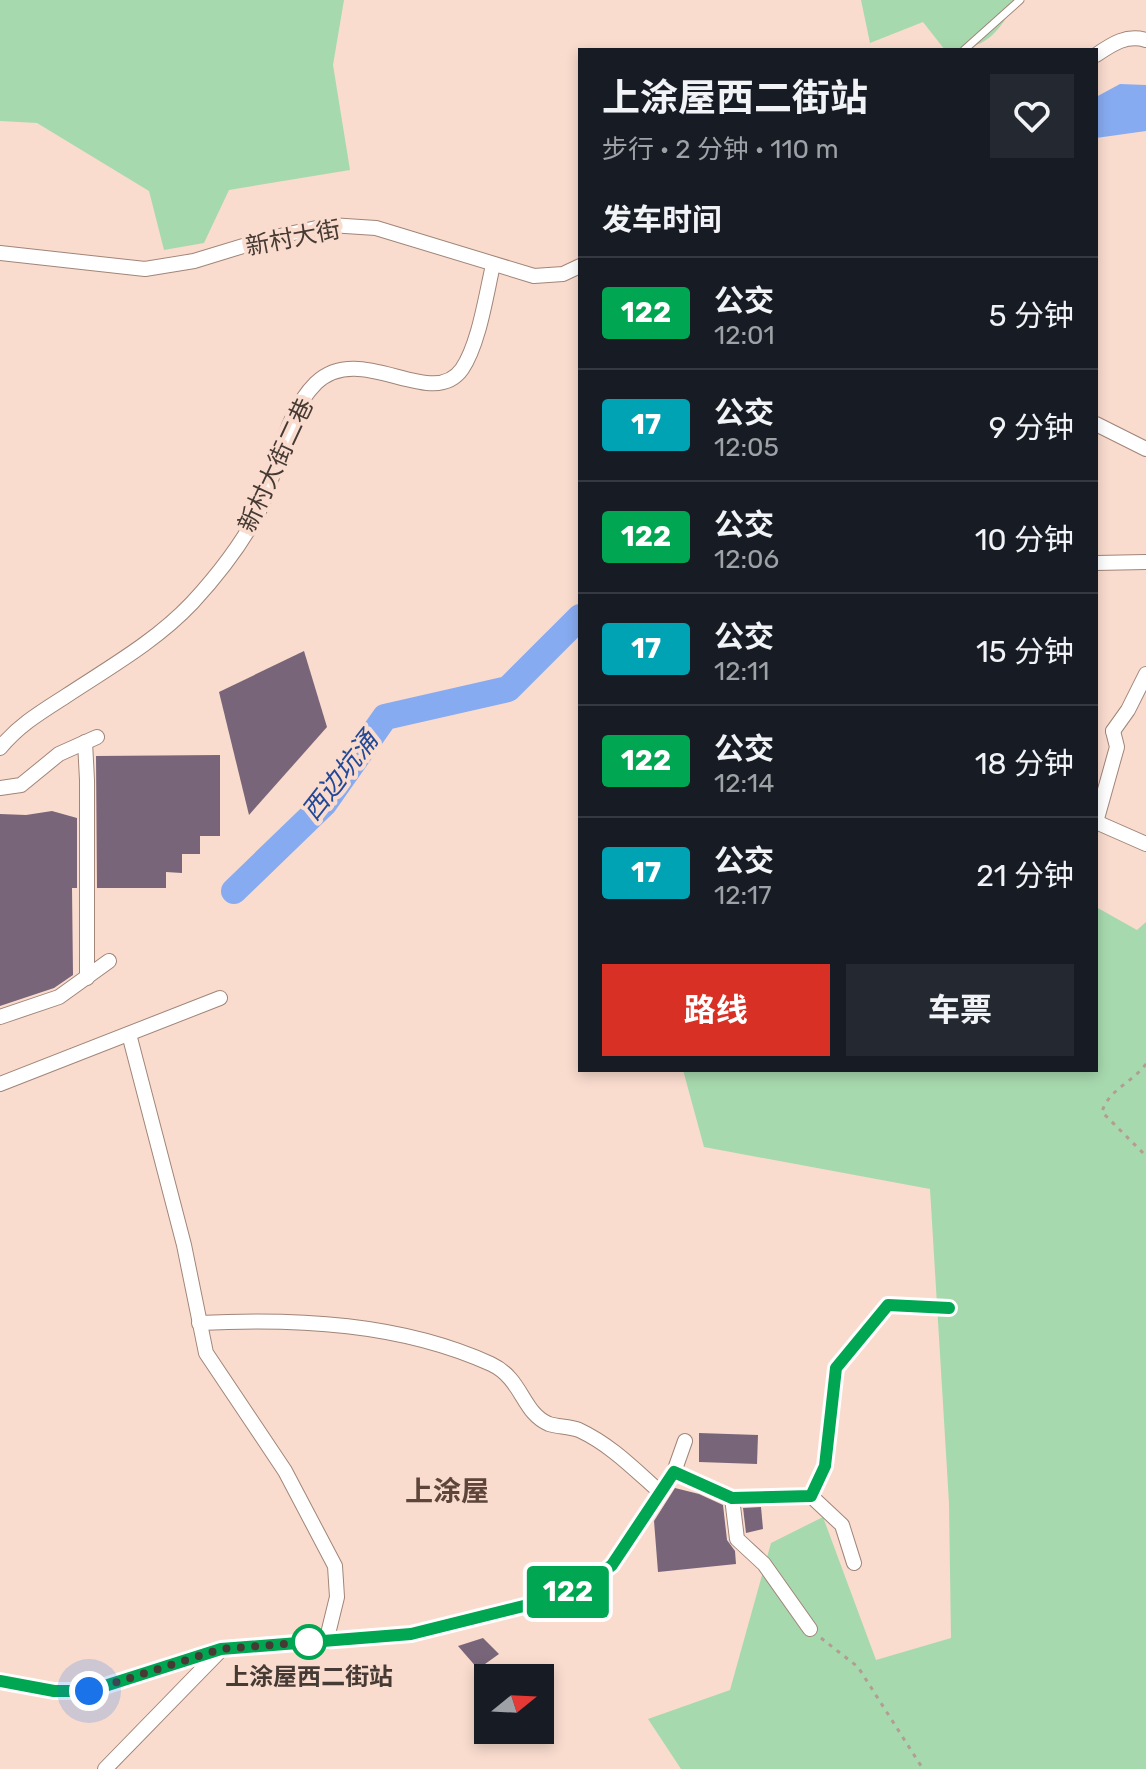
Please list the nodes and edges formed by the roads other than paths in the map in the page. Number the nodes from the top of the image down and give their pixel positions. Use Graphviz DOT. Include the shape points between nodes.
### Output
graph roads {
  1 [pos="1020,0"];
  2 [pos="1146,40"];
  3 [pos="966,48"];
  4 [pos="1098,54"];
  5 [pos="0,253"];
  6 [pos="493,265"];
  7 [pos="578,267"];
  8 [pos="1098,425"];
  9 [pos="1146,449"];
  10 [pos="1146,562"];
  11 [pos="1098,563"];
  12 [pos="1146,674"];
  13 [pos="1098,726"];
  14 [pos="1113,731"];
  15 [pos="0,748"];
  16 [pos="0,788"];
  17 [pos="1098,815"];
  18 [pos="1098,823"];
  19 [pos="1146,844"];
  20 [pos="109,961"];
  21 [pos="87,978"];
  22 [pos="220,998"];
  23 [pos="0,1017"];
  24 [pos="129,1034"];
  25 [pos="0,1084"];
  26 [pos="949,1308"];
  27 [pos="199,1323"];
  28 [pos="685,1441"];
  29 [pos="674,1472"];
  30 [pos="660,1492"];
  31 [pos="811,1496"];
  32 [pos="732,1498"];
  33 [pos="854,1563"];
  34 [pos="810,1629"];
  35 [pos="326,1642"];
  36 [pos="221,1649"];
  37 [pos="0,1681"];
  38 [pos="105,1769"];
  1 -- 3 [label="lane"];
  2 -- 4 [label="street" via="1135,37"];
  5 -- 6 [label="street, 新村大街" via="145,269 330,225 376,228"];
  6 -- 7 [label="street, 新村大街" via="534,276"];
  6 -- 15 [label="street, 新村大街二巷" via="472,346 455,377 434,385 350,368 316,383 292,421 258,513 193,602 155,638 30,718"];
  8 -- 9 [label="street"];
  10 -- 11 [label="street"];
  12 -- 14 [label="street"];
  13 -- 14 [label="street"];
  14 -- 17 [label="street" via="1117,747"];
  16 -- 21 [label="street" via="21,785 51,759 91,740"];
  18 -- 19 [label="street"];
  20 -- 21 [label="street"];
  21 -- 23 [label="street" via="59,997"];
  22 -- 24 [label="street"];
  24 -- 25 [label="street"];
  24 -- 27 [label="street"];
  26 -- 31 [label="street" via="888,1305 836,1368 825,1466"];
  27 -- 30 [label="street" via="340,1324 430,1342 494,1365 515,1381 531,1411 549,1424 575,1429 611,1448"];
  27 -- 35 [label="street" via="206,1353 285,1471 335,1566 337,1597"];
  28 -- 29 [label="street"];
  29 -- 30 [label="street"];
  29 -- 32 [label="street"];
  30 -- 35 [label="street" via="612,1565 556,1598 411,1634"];
  31 -- 32 [label="street"];
  31 -- 33 [label="street" via="842,1525"];
  32 -- 34 [label="street" via="737,1539 764,1564"];
  35 -- 36 [label="street"];
  36 -- 37 [label="street" via="89,1691"];
  36 -- 38 [label="street"];
}
